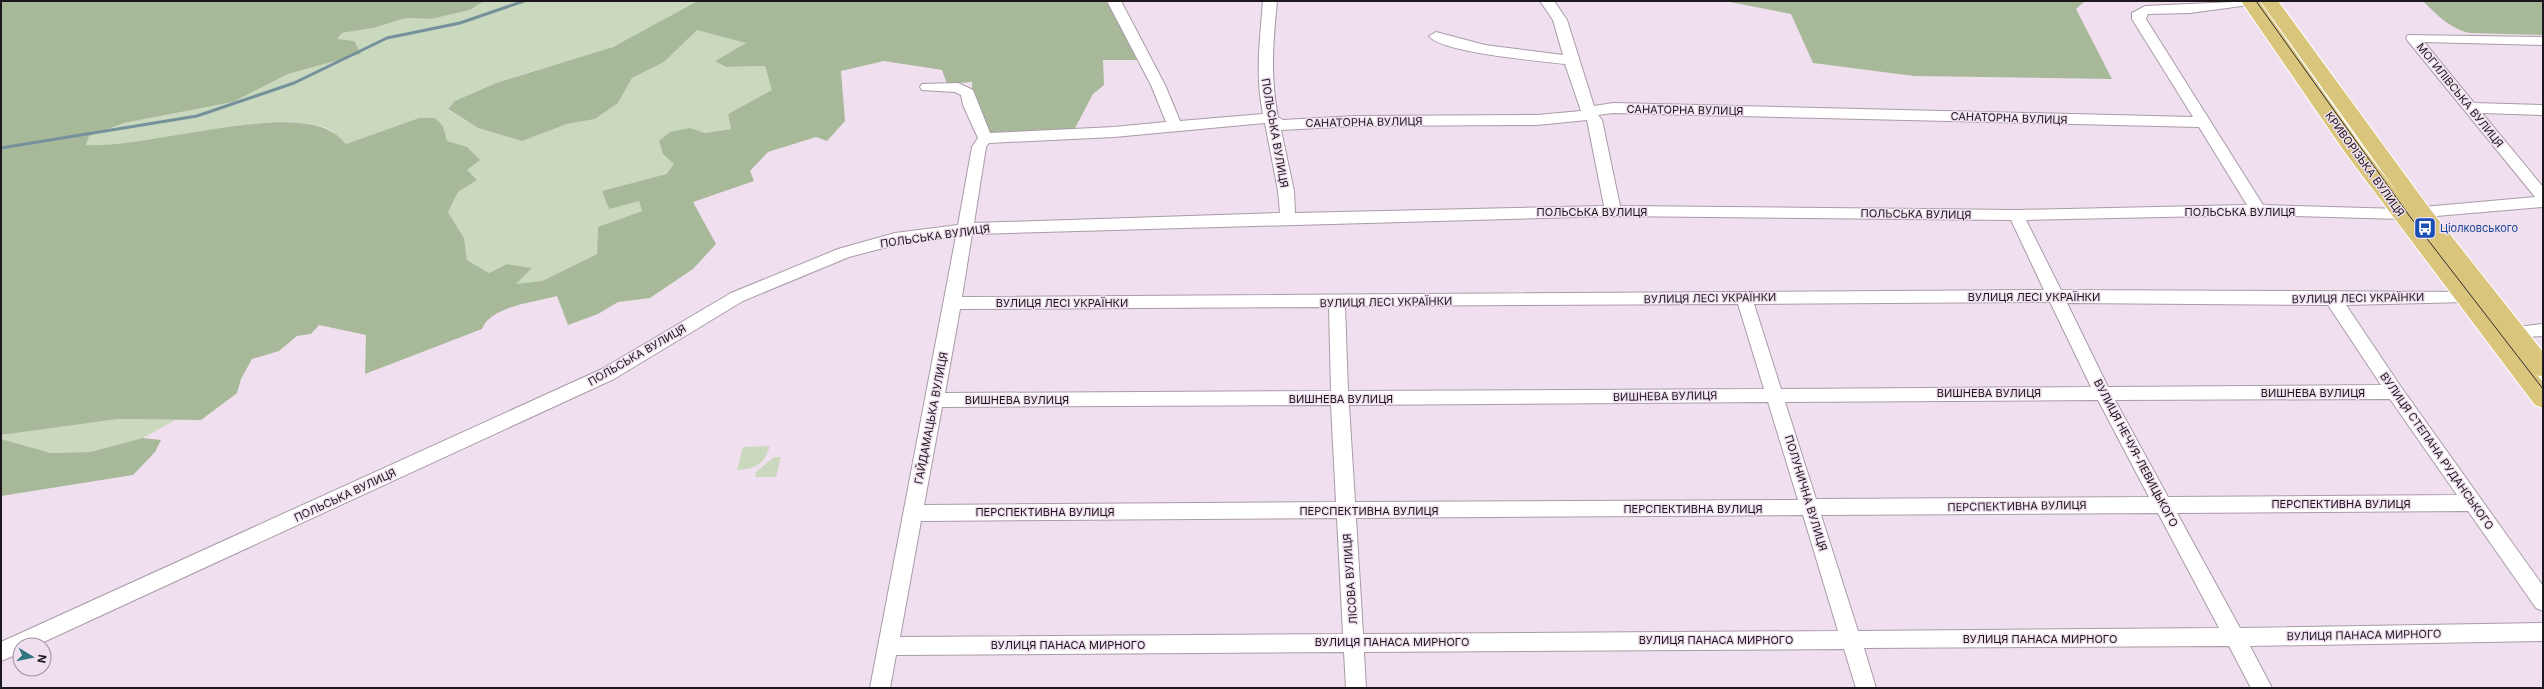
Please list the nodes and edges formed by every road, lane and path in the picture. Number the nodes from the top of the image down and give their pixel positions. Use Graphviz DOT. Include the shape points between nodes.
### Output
graph roads {
  1 [pos="1114,1"];
  2 [pos="1270,1"];
  3 [pos="1547,1"];
  4 [pos="2249,1"];
  5 [pos="2269,1"];
  6 [pos="1436,36"];
  7 [pos="2543,41"];
  8 [pos="1571,60"];
  9 [pos="927,87"];
  10 [pos="2472,108"];
  11 [pos="2543,110"];
  12 [pos="1589,113"];
  13 [pos="1271,119"];
  14 [pos="2201,122"];
  15 [pos="1174,125"];
  16 [pos="982,143"];
  17 [pos="2543,197"];
  18 [pos="2543,202"];
  19 [pos="2258,210"];
  20 [pos="1613,211"];
  21 [pos="2401,214"];
  22 [pos="2423,214"];
  23 [pos="2016,215"];
  24 [pos="1288,218"];
  25 [pos="965,230"];
  26 [pos="2466,296"];
  27 [pos="2056,297"];
  28 [pos="1744,298"];
  29 [pos="2333,299"];
  30 [pos="1337,302"];
  31 [pos="953,303"];
  32 [pos="2543,330"];
  33 [pos="2515,332"];
  34 [pos="2543,368"];
  35 [pos="2395,392"];
  36 [pos="1775,394"];
  37 [pos="2103,394"];
  38 [pos="1340,399"];
  39 [pos="2543,399"];
  40 [pos="935,400"];
  41 [pos="2472,503"];
  42 [pos="2164,505"];
  43 [pos="1811,508"];
  44 [pos="1346,511"];
  45 [pos="913,513"];
  46 [pos="2543,602"];
  47 [pos="2543,632"];
  48 [pos="2237,638"];
  49 [pos="1851,640"];
  50 [pos="1354,642"];
  51 [pos="888,646"];
  52 [pos="1,652"];
  53 [pos="880,688"];
  54 [pos="1356,688"];
  55 [pos="1866,688"];
  56 [pos="2262,688"];
  1 -- 15 [label="street" via="1158,85"];
  2 -- 13 [label="street, ПОЛЬСЬКА ВУЛИЦЯ" via="1264,66"];
  3 -- 8 [label="street" via="1560,20"];
  4 -- 14 [label="street" via="2190,9 2146,10 2138,13 2139,19"];
  4 -- 21 [label="main road, КРИВОРІЗЬКА ВУЛИЦЯ" via="2352,149"];
  5 -- 22 [label="main road, КРИВОРІЗЬКА ВУЛИЦЯ"];
  6 -- 8 [label="street" via="1510,53"];
  7 -- 10 [label="street, МОГИЛІВСЬКА ВУЛИЦЯ" via="2414,38"];
  8 -- 12 [label="street"];
  9 -- 16 [label="street" via="958,88 968,92"];
  10 -- 11 [label="street"];
  10 -- 17 [label="street, МОГИЛІВСЬКА ВУЛИЦЯ"];
  12 -- 13 [label="street, САНАТОРНА ВУЛИЦЯ" via="1580,117 1538,120 1355,121 1280,125"];
  12 -- 14 [label="street, САНАТОРНА ВУЛИЦЯ" via="1613,108"];
  12 -- 20 [label="street" via="1595,120"];
  13 -- 15 [label="street, САНАТОРНА ВУЛИЦЯ"];
  13 -- 24 [label="street, ПОЛЬСЬКА ВУЛИЦЯ" via="1286,191"];
  14 -- 19 [label="street"];
  15 -- 16 [label="street, САНАТОРНА ВУЛИЦЯ"];
  16 -- 25 [label="street, ГАЙДАМАЦЬКА ВУЛИЦЯ"];
  18 -- 22 [label="street, ПОЛЬСЬКА ВУЛИЦЯ"];
  19 -- 21 [label="street, ПОЛЬСЬКА ВУЛИЦЯ"];
  19 -- 23 [label="street, ПОЛЬСЬКА ВУЛИЦЯ"];
  20 -- 23 [label="street, ПОЛЬСЬКА ВУЛИЦЯ"];
  20 -- 24 [label="street, ПОЛЬСЬКА ВУЛИЦЯ"];
  21 -- 22 [label="street, ПОЛЬСЬКА ВУЛИЦЯ"];
  21 -- 26 [label="main road, КРИВОРІЗЬКА ВУЛИЦЯ"];
  22 -- 33 [label="main road, КРИВОРІЗЬКА ВУЛИЦЯ"];
  23 -- 27 [label="street, ВУЛИЦЯ НЕЧУЯ-ЛЕВИЦЬКОГО"];
  24 -- 25 [label="street, ПОЛЬСЬКА ВУЛИЦЯ"];
  25 -- 31 [label="street, ГАЙДАМАЦЬКА ВУЛИЦЯ"];
  25 -- 52 [label="street, ПОЛЬСЬКА ВУЛИЦЯ" via="868,245 779,279 737,298 608,374"];
  26 -- 29 [label="street, ВУЛИЦЯ ЛЕСІ УКРАЇНКИ"];
  26 -- 39 [label="main road, КРИВОРІЗЬКА ВУЛИЦЯ"];
  27 -- 28 [label="street, ВУЛИЦЯ ЛЕСІ УКРАЇНКИ"];
  27 -- 29 [label="street, ВУЛИЦЯ ЛЕСІ УКРАЇНКИ"];
  27 -- 37 [label="street, ВУЛИЦЯ НЕЧУЯ-ЛЕВИЦЬКОГО"];
  28 -- 30 [label="street, ВУЛИЦЯ ЛЕСІ УКРАЇНКИ"];
  28 -- 36 [label="street, ПОЛУНИЧНА ВУЛИЦЯ"];
  29 -- 35 [label="street, ВУЛИЦЯ СТЕПАНА РУДАНСЬКОГО"];
  30 -- 31 [label="street, ВУЛИЦЯ ЛЕСІ УКРАЇНКИ"];
  30 -- 38 [label="street, ЛІСОВА ВУЛИЦЯ"];
  31 -- 40 [label="street, ГАЙДАМАЦЬКА ВУЛИЦЯ"];
  32 -- 33 [label="street"];
  33 -- 34 [label="main road, КРИВОРІЗЬКА ВУЛИЦЯ"];
  35 -- 37 [label="street, ВИШНЕВА ВУЛИЦЯ"];
  35 -- 41 [label="street, ВУЛИЦЯ СТЕПАНА РУДАНСЬКОГО"];
  36 -- 37 [label="street, ВИШНЕВА ВУЛИЦЯ"];
  36 -- 38 [label="street, ВИШНЕВА ВУЛИЦЯ"];
  36 -- 43 [label="street, ПОЛУНИЧНА ВУЛИЦЯ"];
  37 -- 42 [label="street, ВУЛИЦЯ НЕЧУЯ-ЛЕВИЦЬКОГО"];
  38 -- 40 [label="street, ВИШНЕВА ВУЛИЦЯ"];
  38 -- 44 [label="street, ЛІСОВА ВУЛИЦЯ"];
  40 -- 45 [label="street, ГАЙДАМАЦЬКА ВУЛИЦЯ"];
  41 -- 42 [label="street, ПЕРСПЕКТИВНА ВУЛИЦЯ"];
  41 -- 46 [label="street, ВУЛИЦЯ СТЕПАНА РУДАНСЬКОГО"];
  42 -- 43 [label="street, ПЕРСПЕКТИВНА ВУЛИЦЯ"];
  42 -- 48 [label="street, ВУЛИЦЯ НЕЧУЯ-ЛЕВИЦЬКОГО"];
  43 -- 44 [label="street, ПЕРСПЕКТИВНА ВУЛИЦЯ"];
  43 -- 49 [label="street, ПОЛУНИЧНА ВУЛИЦЯ"];
  44 -- 45 [label="street, ПЕРСПЕКТИВНА ВУЛИЦЯ"];
  44 -- 50 [label="street, ЛІСОВА ВУЛИЦЯ"];
  45 -- 51 [label="street, ГАЙДАМАЦЬКА ВУЛИЦЯ"];
  47 -- 48 [label="street, ВУЛИЦЯ ПАНАСА МИРНОГО"];
  48 -- 49 [label="street, ВУЛИЦЯ ПАНАСА МИРНОГО"];
  48 -- 56 [label="street, ВУЛИЦЯ НЕЧУЯ-ЛЕВИЦЬКОГО"];
  49 -- 50 [label="street, ВУЛИЦЯ ПАНАСА МИРНОГО"];
  49 -- 55 [label="street, ПОЛУНИЧНА ВУЛИЦЯ"];
  50 -- 51 [label="street, ВУЛИЦЯ ПАНАСА МИРНОГО"];
  50 -- 54 [label="street, ЛІСОВА ВУЛИЦЯ"];
  51 -- 53 [label="street, ГАЙДАМАЦЬКА ВУЛИЦЯ"];
}
